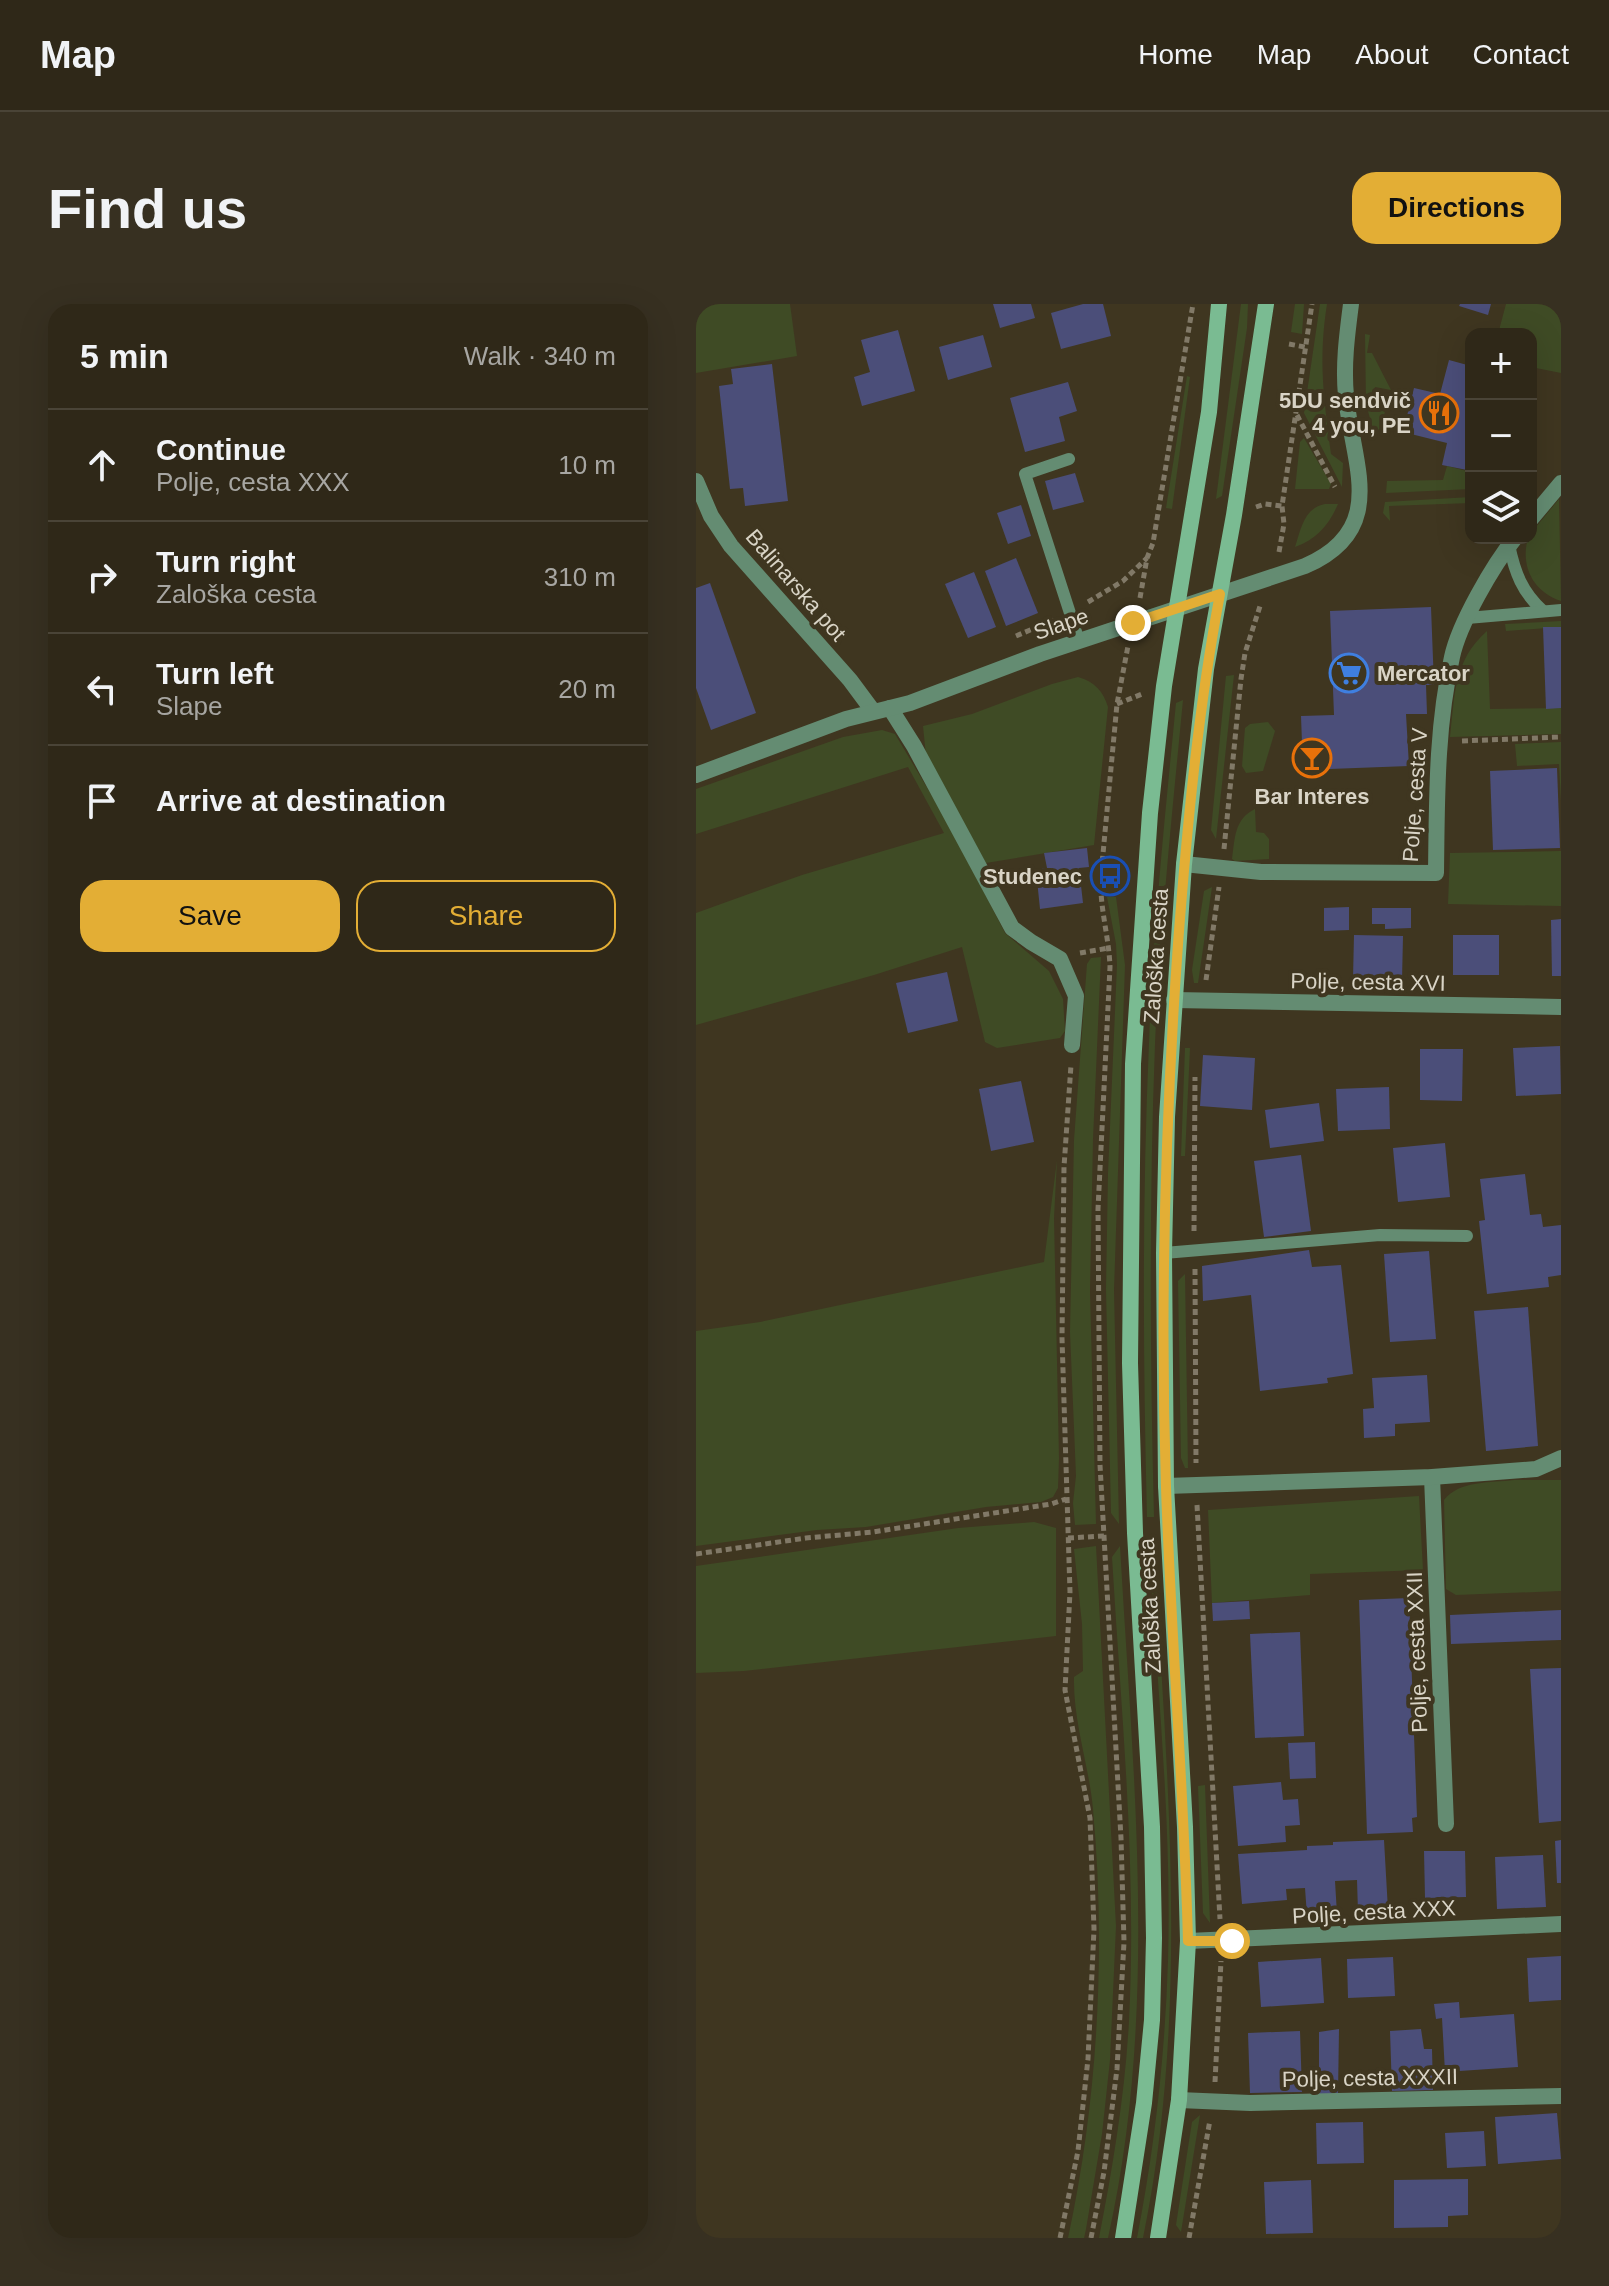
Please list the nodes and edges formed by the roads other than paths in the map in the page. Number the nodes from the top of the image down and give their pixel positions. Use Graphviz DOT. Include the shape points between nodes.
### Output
graph roads {
  1 [pos="1219,304"];
  2 [pos="1266,304"];
  3 [pos="1351,304"];
  4 [pos="1069,459"];
  5 [pos="696,481"];
  6 [pos="1561,483"];
  7 [pos="1537,512"];
  8 [pos="1511,544"];
  9 [pos="1512,544"];
  10 [pos="1220,594"];
  11 [pos="1176,609"];
  12 [pos="1561,610"];
  13 [pos="1543,611"];
  14 [pos="1467,618"];
  15 [pos="1079,641"];
  16 [pos="881,710"];
  17 [pos="696,775"];
  18 [pos="1184,864"];
  19 [pos="1174,1000"];
  20 [pos="1561,1007"];
  21 [pos="1072,1045"];
  22 [pos="1467,1236"];
  23 [pos="1164,1253"];
  24 [pos="1561,1458"];
  25 [pos="1432,1477"];
  26 [pos="1166,1486"];
  27 [pos="1446,1824"];
  28 [pos="1561,1924"];
  29 [pos="1188,1941"];
  30 [pos="1561,2096"];
  31 [pos="1179,2100"];
  32 [pos="1123,2238"];
  33 [pos="1158,2238"];
  1 -- 11 [label="main road, Zaloška cesta" via="1209,412"];
  2 -- 10 [label="main road, Zaloška cesta"];
  3 -- 10 [label="street, Slape" via="1346,397 1361,483 1348,536 1321,559"];
  4 -- 15 [label="lane" via="1025,474"];
  5 -- 16 [label="street, Balinarska pot" via="731,546"];
  6 -- 7 [label="street"];
  8 -- 14 [label="street, Polje, cesta V"];
  9 -- 13 [label="lane" via="1518,578"];
  10 -- 11 [label="street, Slape"];
  10 -- 18 [label="main road, Zaloška cesta"];
  11 -- 15 [label="street, Slape"];
  11 -- 32 [label="main road, Zaloška cesta" via="1150,813 1133,1064 1130,1363 1154,1938 1144,2103"];
  12 -- 13 [label="lane"];
  13 -- 14 [label="lane"];
  14 -- 18 [label="street, Polje, cesta V" via="1452,655 1438,742 1436,873 1261,872"];
  15 -- 16 [label="street, Slape"];
  16 -- 17 [label="street, Slape"];
  16 -- 21 [label="street, Balinarska pot" via="914,746 1012,928 1060,959 1076,996"];
  18 -- 19 [label="main road, Zaloška cesta"];
  19 -- 20 [label="street, Polje, cesta XVI"];
  19 -- 23 [label="main road, Zaloška cesta"];
  22 -- 23 [label="lane" via="1380,1235"];
  23 -- 26 [label="main road, Zaloška cesta"];
  24 -- 25 [label="street" via="1536,1469"];
  25 -- 26 [label="street"];
  25 -- 27 [label="street, Polje, cesta XXII"];
  26 -- 29 [label="main road, Zaloška cesta"];
  28 -- 29 [label="street, Polje, cesta XXX"];
  29 -- 31 [label="main road, Zaloška cesta"];
  30 -- 31 [label="street, Polje, cesta XXXII"];
  31 -- 33 [label="main road, Zaloška cesta"];
}
